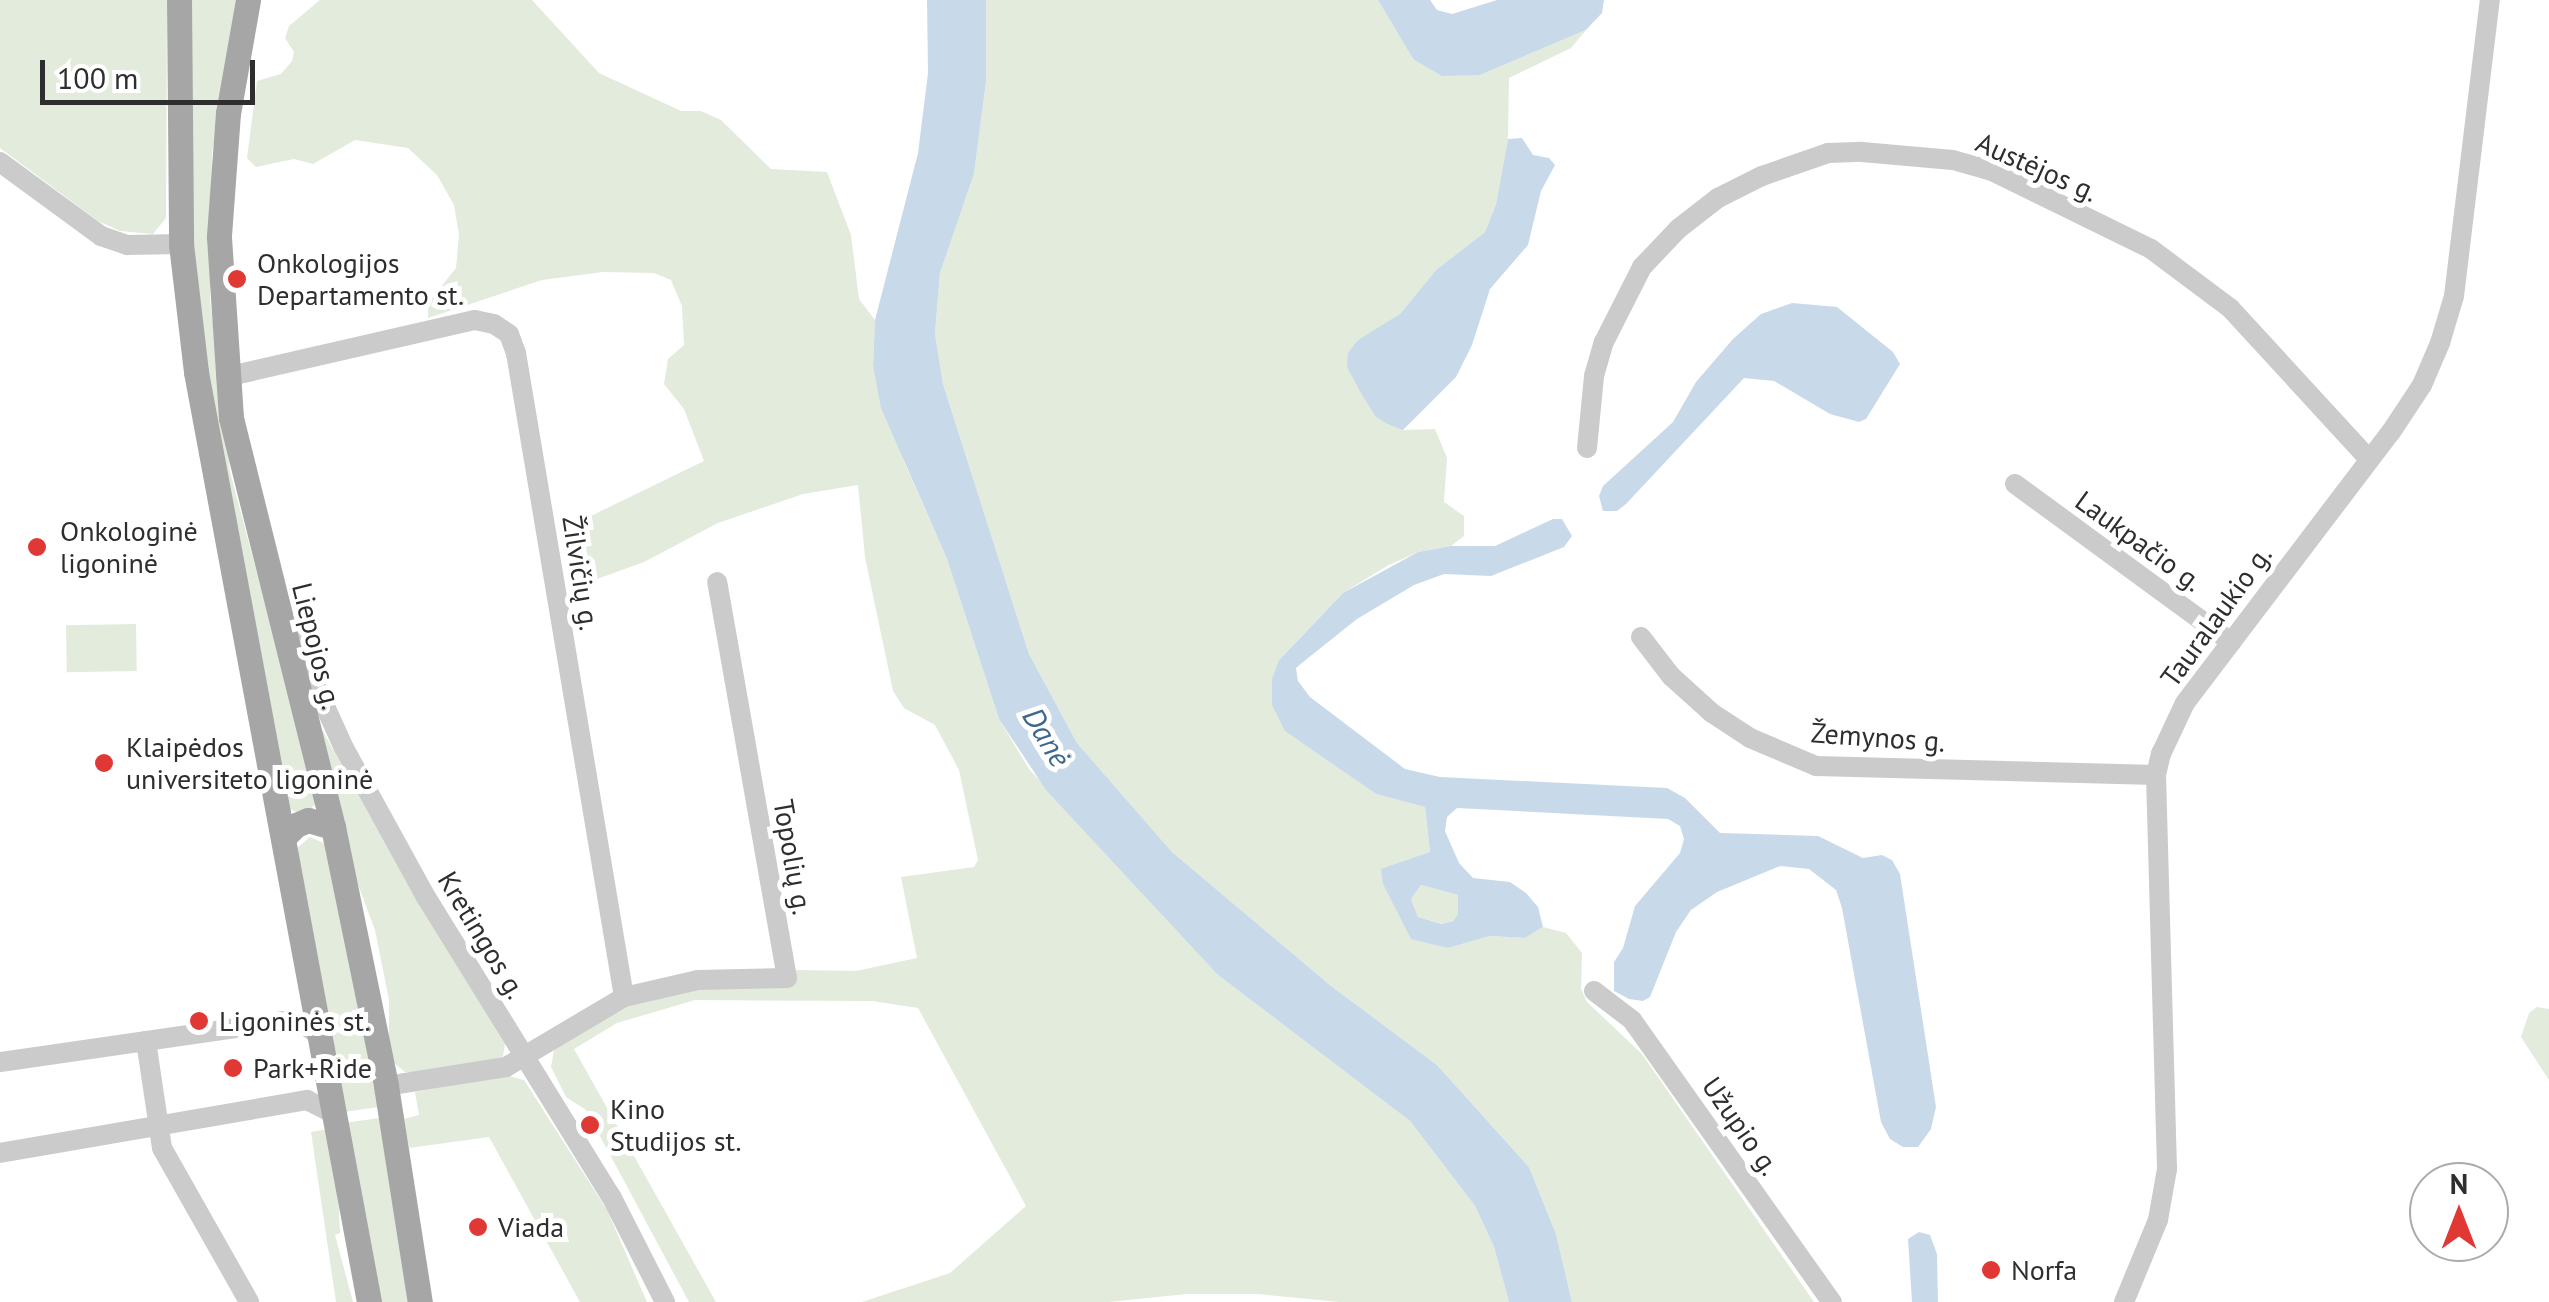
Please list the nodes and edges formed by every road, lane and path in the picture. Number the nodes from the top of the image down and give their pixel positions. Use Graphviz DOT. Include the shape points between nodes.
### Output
graph roads {
  1 [pos="179,0"];
  2 [pos="248,0"];
  3 [pos="2490,0"];
  4 [pos="0,162"];
  5 [pos="182,244"];
  6 [pos="226,378"];
  7 [pos="1587,448"];
  8 [pos="2368,458"];
  9 [pos="2014,484"];
  10 [pos="717,582"];
  11 [pos="271,586"];
  12 [pos="1641,637"];
  13 [pos="2231,642"];
  14 [pos="2156,775"];
  15 [pos="333,828"];
  16 [pos="284,837"];
  17 [pos="312,986"];
  18 [pos="1594,991"];
  19 [pos="624,998"];
  20 [pos="283,1021"];
  21 [pos="321,1036"];
  22 [pos="146,1042"];
  23 [pos="526,1058"];
  24 [pos="0,1062"];
  25 [pos="325,1062"];
  26 [pos="386,1086"];
  27 [pos="307,1100"];
  28 [pos="335,1114"];
  29 [pos="157,1125"];
  30 [pos="0,1152"];
  31 [pos="249,1302"];
  32 [pos="370,1302"];
  33 [pos="420,1302"];
  34 [pos="665,1302"];
  35 [pos="1832,1302"];
  36 [pos="2124,1302"];
  1 -- 5 [label="main road"];
  2 -- 6 [label="main road, Liepojos g." via="218,237"];
  3 -- 8 [label="street, Tauralaukio g." via="2454,296 2422,384"];
  4 -- 5 [label="street" via="101,236 127,245"];
  5 -- 16 [label="main road" via="206,432"];
  6 -- 11 [label="main road, Liepojos g." via="238,459"];
  6 -- 19 [label="street, Žilvičių g." via="458,322 494,324 509,334"];
  7 -- 8 [label="street, Austėjos g." via="1598,359 1642,267 1718,198 1828,153 1862,152 1954,160 1992,171 2151,249 2230,308"];
  8 -- 13 [label="street, Tauralaukio g."];
  9 -- 13 [label="street, Laukpačio g."];
  10 -- 19 [label="street, Topolių g." via="787,978 698,980"];
  11 -- 15 [label="main road, Liepojos g."];
  11 -- 23 [label="street, Kretingos g." via="344,748"];
  12 -- 14 [label="street, Žemynos g." via="1712,713 1750,738 1816,766"];
  13 -- 14 [label="street, Tauralaukio g." via="2172,725"];
  14 -- 36 [label="street, Tauralaukio g." via="2168,1169 2158,1220"];
  15 -- 16 [label="main road" via="308,820"];
  15 -- 26 [label="main road, Liepojos g."];
  16 -- 17 [label="main road"];
  17 -- 20 [label="street"];
  17 -- 21 [label="main road"];
  18 -- 35 [label="street, Užupio g." via="1632,1020"];
  19 -- 23 [label="street"];
  20 -- 21 [label="street"];
  20 -- 22 [label="street"];
  21 -- 25 [label="main road"];
  22 -- 24 [label="street"];
  22 -- 29 [label="street"];
  23 -- 26 [label="street"];
  23 -- 34 [label="street, Kretingos g." via="628,1226"];
  25 -- 27 [label="street"];
  25 -- 28 [label="main road"];
  26 -- 33 [label="main road, Liepojos g."];
  27 -- 28 [label="street"];
  27 -- 29 [label="street"];
  28 -- 32 [label="main road"];
  29 -- 30 [label="street"];
  29 -- 31 [label="street" via="162,1148"];
}
